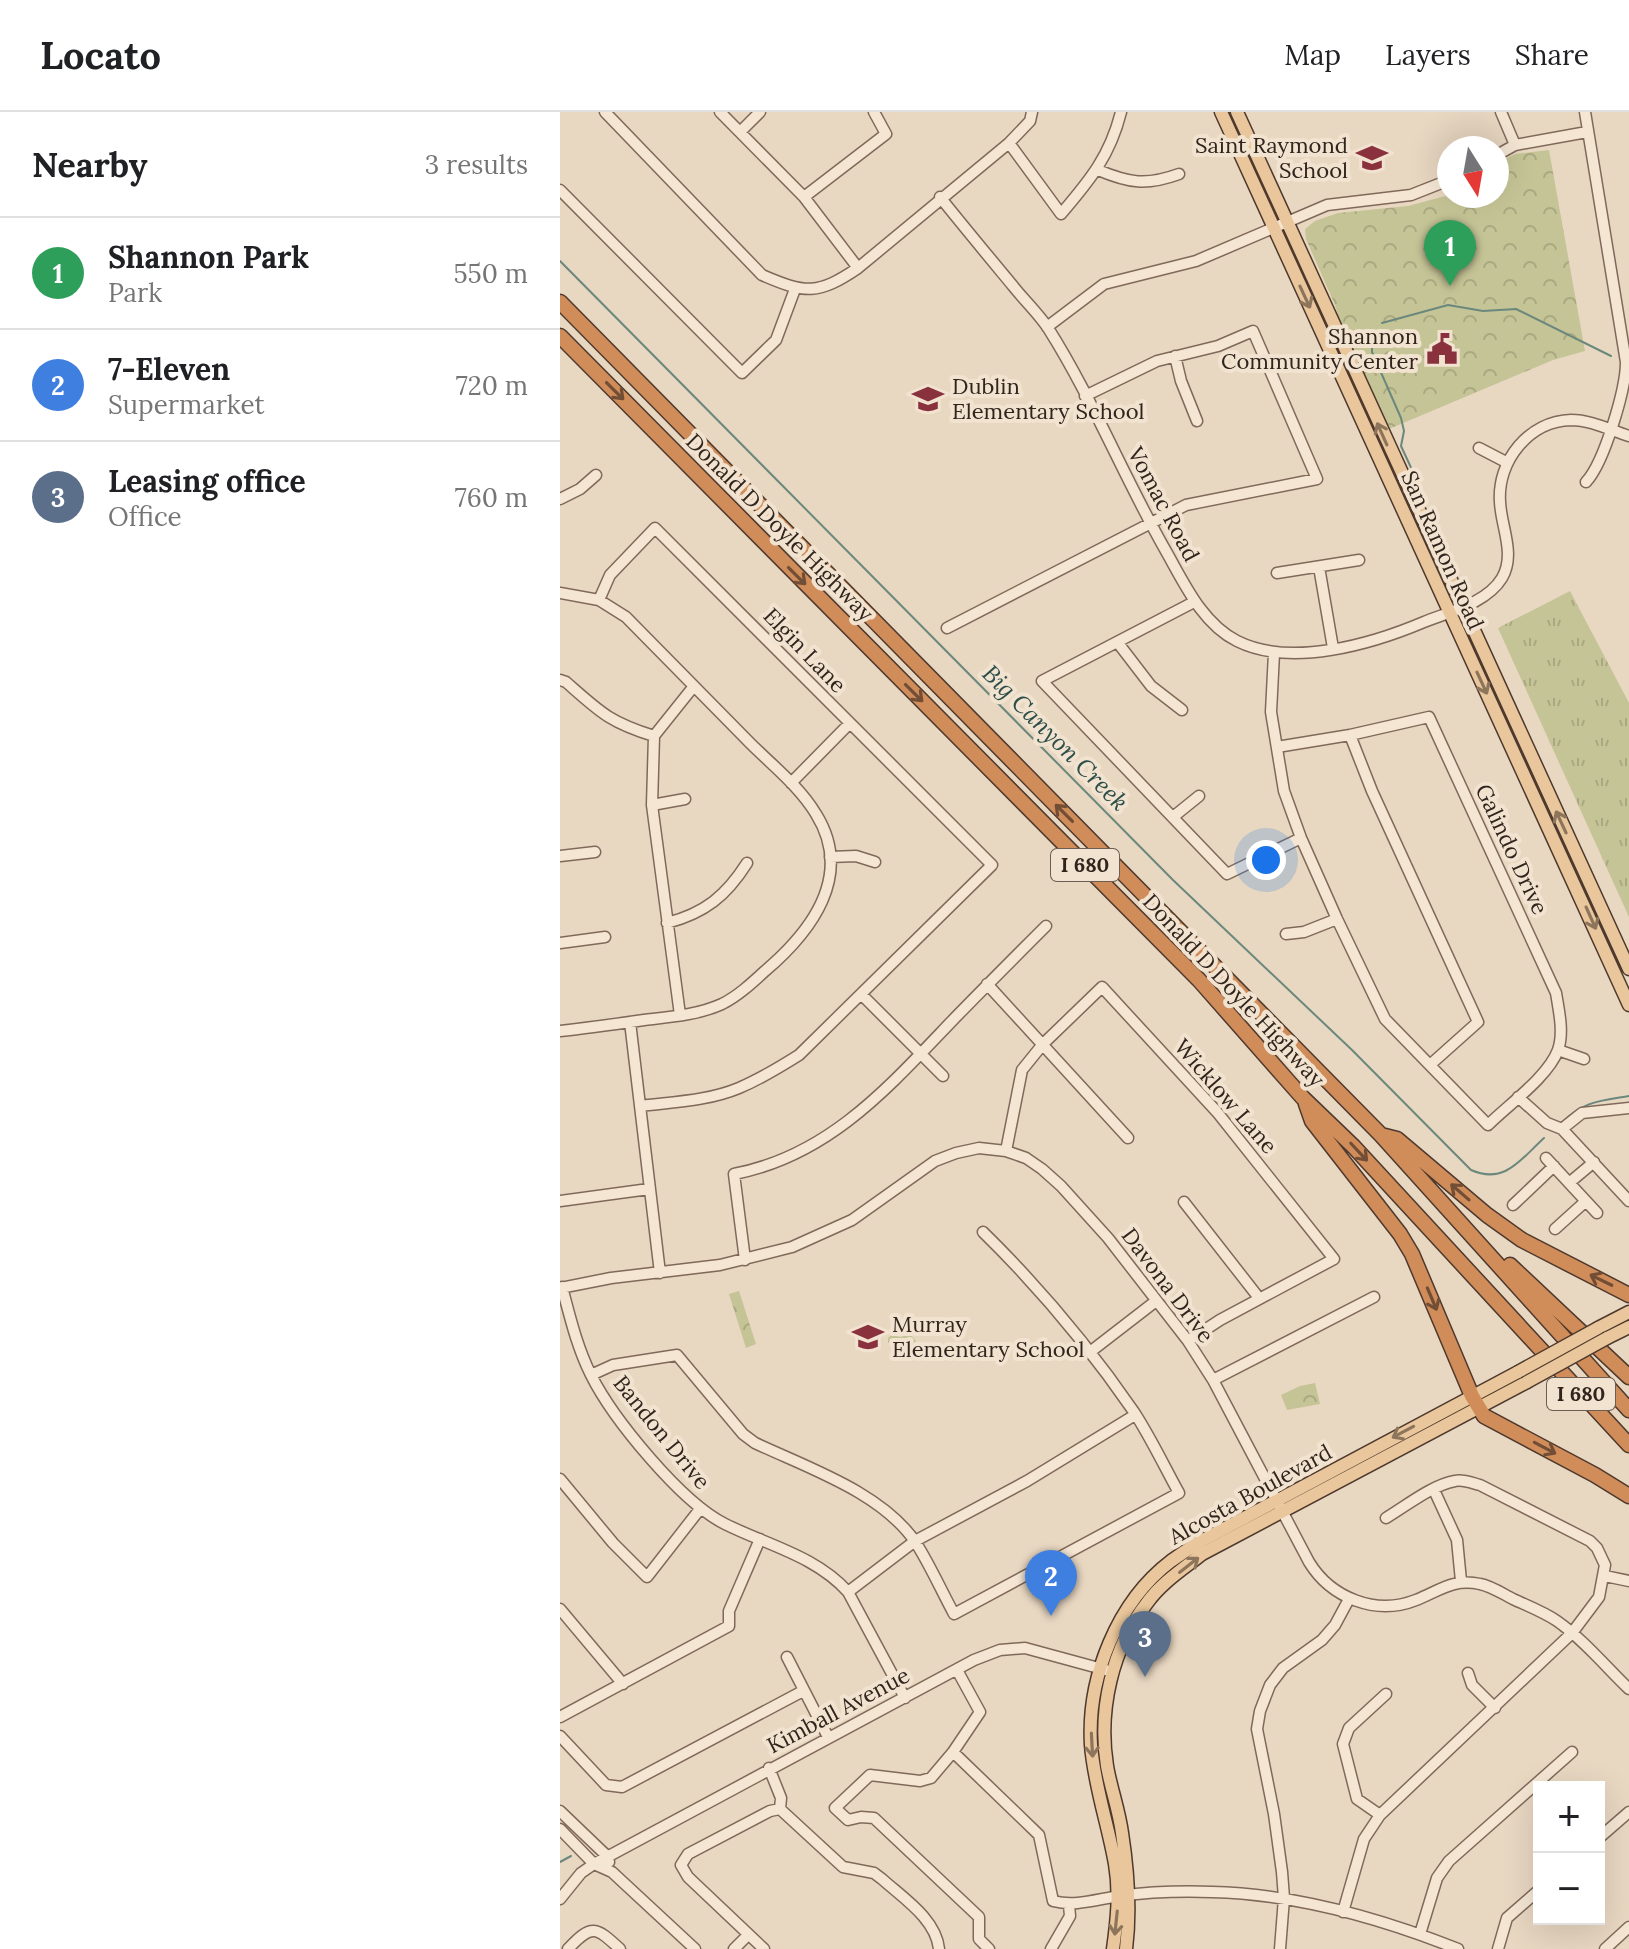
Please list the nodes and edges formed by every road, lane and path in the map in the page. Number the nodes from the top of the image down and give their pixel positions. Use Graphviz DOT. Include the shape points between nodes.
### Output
graph roads {
  1 [pos="605,112"];
  2 [pos="720,112"];
  3 [pos="760,112"];
  4 [pos="874,112"];
  5 [pos="1032,112"];
  6 [pos="1121,112"];
  7 [pos="1221,112"];
  8 [pos="1237,112"];
  9 [pos="1501,112"];
  10 [pos="1585,112"];
  11 [pos="740,132"];
  12 [pos="1587,132"];
  13 [pos="1009,143"];
  14 [pos="1515,145"];
  15 [pos="1509,148"];
  16 [pos="1098,170"];
  17 [pos="1179,174"];
  18 [pos="1437,185"];
  19 [pos="560,190"];
  20 [pos="804,197"];
  21 [pos="940,197"];
  22 [pos="1286,221"];
  23 [pos="1273,226"];
  24 [pos="858,268"];
  25 [pos="795,289"];
  26 [pos="560,302"];
  27 [pos="1047,327"];
  28 [pos="560,336"];
  29 [pos="1175,356"];
  30 [pos="1085,396"];
  31 [pos="1197,421"];
  32 [pos="1610,429"];
  33 [pos="1629,436"];
  34 [pos="1479,448"];
  35 [pos="1506,462"];
  36 [pos="596,475"];
  37 [pos="1586,482"];
  38 [pos="560,499"];
  39 [pos="1149,522"];
  40 [pos="1359,560"];
  41 [pos="1319,567"];
  42 [pos="1277,573"];
  43 [pos="560,593"];
  44 [pos="599,600"];
  45 [pos="1194,602"];
  46 [pos="1462,606"];
  47 [pos="1449,612"];
  48 [pos="947,628"];
  49 [pos="1118,643"];
  50 [pos="1333,648"];
  51 [pos="1274,653"];
  52 [pos="560,680"];
  53 [pos="694,686"];
  54 [pos="1182,710"];
  55 [pos="849,724"];
  56 [pos="1350,735"];
  57 [pos="654,736"];
  58 [pos="1277,747"];
  59 [pos="791,783"];
  60 [pos="1199,796"];
  61 [pos="685,799"];
  62 [pos="652,805"];
  63 [pos="1173,817"];
  64 [pos="1301,838"];
  65 [pos="595,852"];
  66 [pos="560,856"];
  67 [pos="830,857"];
  68 [pos="875,862"];
  69 [pos="747,863"];
  70 [pos="1337,919"];
  71 [pos="667,923"];
  72 [pos="1046,926"];
  73 [pos="1286,934"];
  74 [pos="605,937"];
  75 [pos="560,943"];
  76 [pos="1629,969"];
  77 [pos="987,984"];
  78 [pos="862,995"];
  79 [pos="1629,1005"];
  80 [pos="680,1015"];
  81 [pos="630,1022"];
  82 [pos="560,1031"];
  83 [pos="1043,1044"];
  84 [pos="1558,1050"];
  85 [pos="921,1053"];
  86 [pos="1584,1059"];
  87 [pos="1431,1064"];
  88 [pos="943,1076"];
  89 [pos="1518,1097"];
  90 [pos="1303,1098"];
  91 [pos="640,1106"];
  92 [pos="1629,1108"];
  93 [pos="1562,1129"];
  94 [pos="1381,1135"];
  95 [pos="1128,1138"];
  96 [pos="1006,1151"];
  97 [pos="1594,1162"];
  98 [pos="1569,1183"];
  99 [pos="649,1189"];
  100 [pos="1433,1195"];
  101 [pos="560,1201"];
  102 [pos="1586,1201"];
  103 [pos="1629,1201"];
  104 [pos="1184,1202"];
  105 [pos="1513,1205"];
  106 [pos="1597,1213"];
  107 [pos="1555,1229"];
  108 [pos="983,1232"];
  109 [pos="745,1260"];
  110 [pos="660,1273"];
  111 [pos="561,1288"];
  112 [pos="1629,1295"];
  113 [pos="1374,1297"];
  114 [pos="1259,1298"];
  115 [pos="1156,1301"];
  116 [pos="1629,1312"];
  117 [pos="1629,1327"];
  118 [pos="1603,1333"];
  119 [pos="1188,1341"];
  120 [pos="1090,1352"];
  121 [pos="591,1375"];
  122 [pos="1629,1377"];
  123 [pos="1213,1380"];
  124 [pos="1476,1402"];
  125 [pos="1629,1410"];
  126 [pos="1135,1415"];
  127 [pos="1629,1445"];
  128 [pos="560,1479"];
  129 [pos="1434,1490"];
  130 [pos="1629,1496"];
  131 [pos="1275,1500"];
  132 [pos="700,1509"];
  133 [pos="1283,1513"];
  134 [pos="1386,1518"];
  135 [pos="760,1539"];
  136 [pos="915,1541"];
  137 [pos="1605,1576"];
  138 [pos="1461,1581"];
  139 [pos="1629,1581"];
  140 [pos="848,1592"];
  141 [pos="1349,1599"];
  142 [pos="560,1609"];
  143 [pos="1572,1633"];
  144 [pos="787,1657"];
  145 [pos="1099,1668"];
  146 [pos="957,1670"];
  147 [pos="1113,1672"];
  148 [pos="1468,1673"];
  149 [pos="623,1684"];
  150 [pos="1629,1689"];
  151 [pos="803,1691"];
  152 [pos="1386,1694"];
  153 [pos="905,1698"];
  154 [pos="1495,1708"];
  155 [pos="560,1717"];
  156 [pos="560,1736"];
  157 [pos="828,1737"];
  158 [pos="953,1752"];
  159 [pos="1572,1752"];
  160 [pos="769,1768"];
  161 [pos="780,1809"];
  162 [pos="560,1811"];
  163 [pos="1629,1812"];
  164 [pos="1380,1815"];
  165 [pos="560,1829"];
  166 [pos="1605,1833"];
  167 [pos="607,1856"];
  168 [pos="594,1864"];
  169 [pos="612,1872"];
  170 [pos="1124,1895"];
  171 [pos="1533,1895"];
  172 [pos="1284,1898"];
  173 [pos="560,1899"];
  174 [pos="1069,1905"];
  175 [pos="1343,1912"];
  176 [pos="1629,1927"];
  177 [pos="1420,1934"];
  178 [pos="748,1935"];
  179 [pos="568,1949"];
  180 [pos="620,1949"];
  181 [pos="695,1949"];
  182 [pos="734,1949"];
  183 [pos="764,1949"];
  184 [pos="939,1949"];
  185 [pos="989,1949"];
  186 [pos="1051,1949"];
  187 [pos="1113,1949"];
  188 [pos="1126,1949"];
  189 [pos="1280,1949"];
  190 [pos="1458,1949"];
  191 [pos="1498,1949"];
  192 [pos="1605,1949"];
  1 -- 25 [label="street" via="762,275"];
  2 -- 11 [label="street"];
  3 -- 11 [label="street"];
  4 -- 20 [label="street" via="886,134"];
  5 -- 13 [label="street"];
  6 -- 16 [label="street"];
  7 -- 23 [label="main road, San Ramon Road"];
  8 -- 22 [label="main road, San Ramon Road"];
  9 -- 14 [label="street"];
  10 -- 12 [label="street"];
  11 -- 20 [label="street"];
  12 -- 14 [label="street"];
  12 -- 32 [label="street" via="1626,362"];
  13 -- 16 [label="street" via="1061,214"];
  13 -- 21 [label="street"];
  14 -- 15 [label="street"];
  16 -- 17 [label="street" via="1147,183"];
  18 -- 22 [label="street" via="1411,195 1327,205"];
  19 -- 25 [label="street" via="742,373 776,340"];
  20 -- 24 [label="street"];
  21 -- 24 [label="street"];
  21 -- 27 [label="street, Vomac Road"];
  22 -- 23 [label="street"];
  46 -- 22 [label="main road, San Ramon Road, one-way"];
  23 -- 27 [label="street" via="1196,261 1104,284"];
  23 -- 47 [label="main road, San Ramon Road, one-way"];
  24 -- 25 [label="street" via="836,283"];
  94 -- 26 [label="highway, Donald D Doyle Highway / I 680, one-way"];
  27 -- 30 [label="street, Vomac Road"];
  28 -- 90 [label="highway, Donald D Doyle Highway / I 680, one-way" via="1199,980"];
  29 -- 30 [label="street"];
  29 -- 31 [label="street"];
  29 -- 39 [label="street" via="1253,331 1317,479 1186,505"];
  30 -- 39 [label="street, Vomac Road"];
  32 -- 33 [label="street"];
  32 -- 35 [label="street" via="1584,421 1554,423 1526,438"];
  32 -- 37 [label="street"];
  34 -- 35 [label="street"];
  35 -- 46 [label="street, Vomac Road" via="1499,488 1505,572 1493,589"];
  36 -- 38 [label="street"];
  39 -- 45 [label="street, Vomac Road"];
  39 -- 48 [label="street"];
  40 -- 41 [label="street"];
  41 -- 42 [label="street"];
  41 -- 50 [label="street"];
  43 -- 44 [label="street"];
  44 -- 53 [label="street" via="626,617"];
  44 -- 55 [label="street, Elgin Lane" via="610,575 655,528"];
  45 -- 49 [label="street"];
  45 -- 51 [label="street, Vomac Road" via="1237,641"];
  46 -- 47 [label="street, Vomac Road"];
  76 -- 46 [label="main road, San Ramon Road, one-way"];
  47 -- 50 [label="street, Vomac Road" via="1376,641"];
  47 -- 79 [label="main road, San Ramon Road, one-way"];
  49 -- 54 [label="street" via="1151,686"];
  49 -- 63 [label="street" via="1042,681"];
  50 -- 51 [label="street, Vomac Road"];
  51 -- 58 [label="street" via="1271,712"];
  52 -- 57 [label="street" via="621,726"];
  53 -- 57 [label="street"];
  53 -- 59 [label="street"];
  55 -- 59 [label="street"];
  55 -- 78 [label="street, Elgin Lane" via="992,865"];
  56 -- 58 [label="street, Galindo Drive"];
  56 -- 84 [label="street, Galindo Drive" via="1429,717 1556,993"];
  56 -- 87 [label="street" via="1478,1022"];
  57 -- 62 [label="street"];
  58 -- 64 [label="street" via="1284,791"];
  59 -- 67 [label="street" via="818,816"];
  60 -- 63 [label="street"];
  61 -- 62 [label="street"];
  62 -- 71 [label="street"];
  63 -- 64 [label="street" via="1227,874"];
  64 -- 70 [label="street"];
  65 -- 66 [label="street"];
  67 -- 68 [label="street"];
  67 -- 80 [label="street" via="827,895 783,954 722,1004"];
  69 -- 71 [label="street" via="707,907"];
  70 -- 73 [label="street"];
  70 -- 87 [label="street" via="1385,1019"];
  71 -- 80 [label="street"];
  72 -- 77 [label="street"];
  74 -- 75 [label="street"];
  77 -- 83 [label="street"];
  77 -- 85 [label="street"];
  78 -- 85 [label="street"];
  78 -- 91 [label="street" via="799,1055 767,1075 706,1097"];
  80 -- 81 [label="street"];
  81 -- 82 [label="street"];
  81 -- 91 [label="street"];
  83 -- 95 [label="street"];
  83 -- 96 [label="street, Wicklow Lane" via="1022,1070"];
  83 -- 114 [label="street, Wicklow Lane" via="1102,987 1217,1112 1334,1259"];
  84 -- 86 [label="street"];
  84 -- 89 [label="street"];
  85 -- 88 [label="street"];
  85 -- 109 [label="street" via="855,1118 824,1139 759,1169 734,1174"];
  87 -- 89 [label="street" via="1488,1125"];
  89 -- 93 [label="street"];
  90 -- 124 [label="highway, one-way" via="1312,1121 1412,1254"];
  90 -- 127 [label="highway, Donald D Doyle Highway / I 680, one-way"];
  91 -- 99 [label="street"];
  92 -- 93 [label="street" via="1582,1113"];
  93 -- 97 [label="street"];
  94 -- 100 [label="highway, Donald D Doyle Highway / I 680"];
  112 -- 94 [label="highway, one-way" via="1522,1240 1397,1139"];
  96 -- 109 [label="street, Davona Drive" via="979,1148 935,1161 852,1220 792,1247"];
  96 -- 115 [label="street, Davona Drive" via="1034,1163 1061,1186"];
  97 -- 98 [label="street"];
  97 -- 103 [label="street"];
  98 -- 102 [label="street"];
  98 -- 105 [label="street" via="1550,1162"];
  99 -- 101 [label="street"];
  99 -- 110 [label="street"];
  100 -- 122 [label="highway"];
  100 -- 125 [label="highway, Donald D Doyle Highway / I 680"];
  102 -- 106 [label="street"];
  102 -- 107 [label="street"];
  104 -- 114 [label="street"];
  108 -- 120 [label="street" via="1025,1273"];
  109 -- 110 [label="street, Davona Drive"];
  110 -- 111 [label="street, Davona Drive"];
  111 -- 121 [label="street, Bandon Drive"];
  113 -- 123 [label="street"];
  114 -- 119 [label="street, Wicklow Lane"];
  115 -- 119 [label="street, Davona Drive"];
  115 -- 120 [label="street"];
  116 -- 118 [label="main road, Alcosta Boulevard"];
  117 -- 118 [label="main road, Alcosta Boulevard"];
  118 -- 124 [label="main road, Alcosta Boulevard, bridge"];
  119 -- 123 [label="street, Davona Drive"];
  120 -- 126 [label="street"];
  121 -- 132 [label="street, Bandon Drive" via="612,1409"];
  121 -- 136 [label="street" via="613,1365 677,1355 743,1434 870,1498"];
  123 -- 131 [label="street, Davona Drive"];
  124 -- 130 [label="highway, one-way" via="1484,1416"];
  124 -- 131 [label="main road, Alcosta Boulevard, one-way"];
  124 -- 133 [label="main road, Alcosta Boulevard"];
  126 -- 136 [label="street"];
  126 -- 136 [label="street" via="1179,1493 954,1614"];
  128 -- 132 [label="street" via="647,1577"];
  129 -- 134 [label="street"];
  129 -- 137 [label="street" via="1466,1481 1535,1513 1590,1541 1603,1557"];
  129 -- 138 [label="street" via="1457,1540"];
  131 -- 133 [label="street, Davona Drive"];
  131 -- 145 [label="main road, Alcosta Boulevard" via="1169,1562 1119,1624"];
  132 -- 135 [label="street, Bandon Drive"];
  133 -- 141 [label="street, Davona Drive" via="1320,1578"];
  147 -- 133 [label="main road, Alcosta Boulevard, one-way" via="1130,1630 1164,1585 1202,1554"];
  135 -- 140 [label="street, Bandon Drive" via="817,1566"];
  135 -- 149 [label="street" via="729,1611 729,1626"];
  136 -- 140 [label="street"];
  137 -- 139 [label="street"];
  137 -- 143 [label="street" via="1599,1597"];
  138 -- 141 [label="street" via="1405,1604"];
  138 -- 143 [label="street" via="1483,1584"];
  140 -- 153 [label="street, Bandon Drive"];
  141 -- 172 [label="street" via="1322,1640 1283,1668 1260,1711 1257,1729"];
  142 -- 149 [label="street"];
  143 -- 150 [label="street"];
  143 -- 154 [label="street"];
  144 -- 151 [label="street"];
  145 -- 146 [label="street, Kimball Avenue" via="1025,1648 1000,1650"];
  145 -- 147 [label="street, Kimball Avenue"];
  145 -- 170 [label="main road, Alcosta Boulevard, one-way" via="1091,1743"];
  146 -- 153 [label="street, Kimball Avenue"];
  146 -- 158 [label="street" via="980,1712"];
  147 -- 170 [label="main road, Alcosta Boulevard" via="1106,1701 1105,1750 1122,1830"];
  148 -- 154 [label="street" via="1472,1685"];
  149 -- 155 [label="street"];
  151 -- 156 [label="street" via="622,1787 606,1785"];
  151 -- 157 [label="street"];
  152 -- 164 [label="street" via="1349,1728 1343,1744 1357,1799"];
  153 -- 157 [label="street, Kimball Avenue"];
  154 -- 164 [label="street"];
  157 -- 160 [label="street, Kimball Avenue"];
  158 -- 174 [label="street" via="1039,1835 1053,1901"];
  158 -- 185 [label="street" via="931,1778 870,1775 835,1808 848,1820 874,1818 979,1917 979,1939"];
  159 -- 177 [label="street" via="1449,1861 1437,1878"];
  160 -- 161 [label="street"];
  160 -- 167 [label="street, Kimball Avenue"];
  161 -- 178 [label="street" via="688,1854 681,1865"];
  161 -- 184 [label="street" via="843,1867 882,1879 927,1920"];
  162 -- 167 [label="street"];
  163 -- 166 [label="street"];
  164 -- 175 [label="street" via="1364,1839"];
  165 -- 168 [label="street"];
  167 -- 168 [label="street, Kimball Avenue"];
  167 -- 169 [label="street"];
  168 -- 169 [label="street"];
  168 -- 173 [label="street, Kimball Avenue"];
  169 -- 181 [label="street"];
  170 -- 172 [label="street" via="1212,1892"];
  170 -- 174 [label="street"];
  170 -- 187 [label="main road, Alcosta Boulevard, one-way"];
  170 -- 188 [label="main road, Alcosta Boulevard"];
  171 -- 191 [label="street" via="1507,1918"];
  172 -- 175 [label="street"];
  172 -- 189 [label="street"];
  174 -- 186 [label="street" via="1070,1916"];
  175 -- 177 [label="street"];
  176 -- 192 [label="street"];
  177 -- 190 [label="street"];
  178 -- 182 [label="street"];
  178 -- 183 [label="street"];
  179 -- 180 [label="street" via="580,1936 599,1930"];
}
